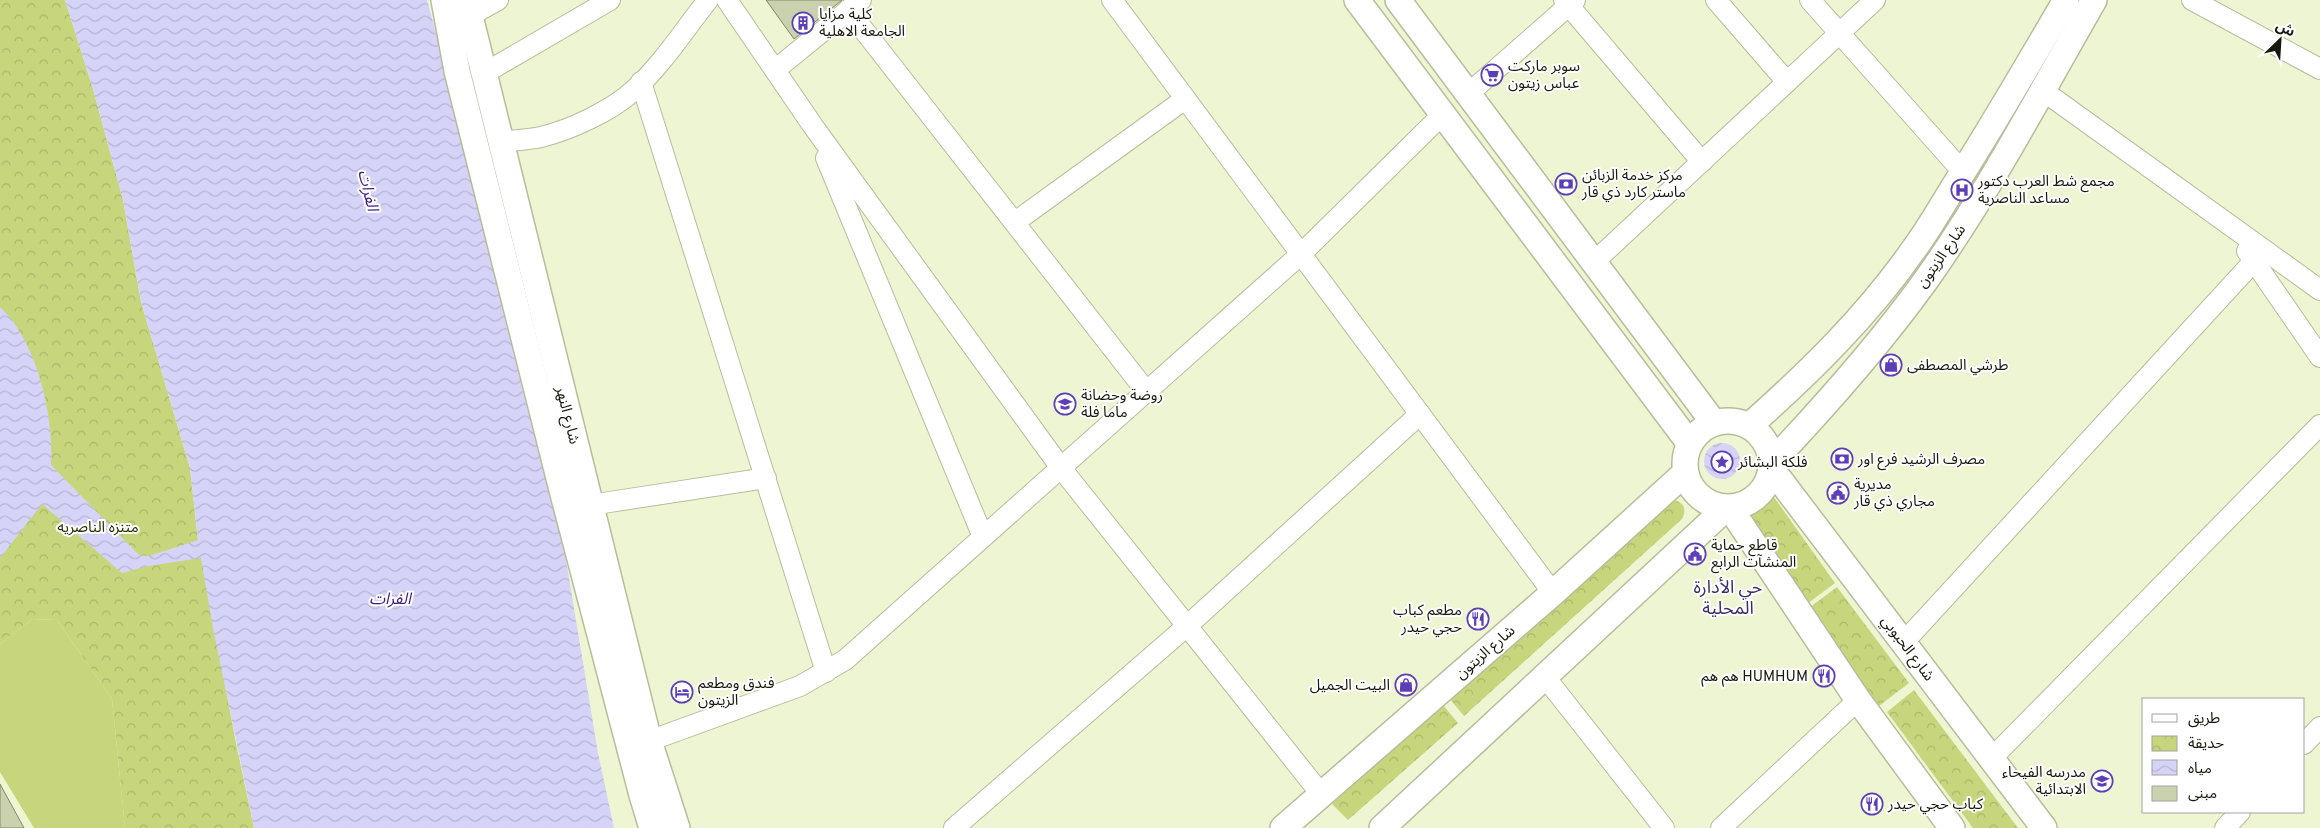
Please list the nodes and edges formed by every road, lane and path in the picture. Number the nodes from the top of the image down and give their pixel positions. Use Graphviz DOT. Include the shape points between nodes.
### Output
graph roads {
  1 [pos="444,0"];
  2 [pos="498,0"];
  3 [pos="610,0"];
  4 [pos="708,0"];
  5 [pos="727,0"];
  6 [pos="1112,0"];
  7 [pos="1398,0"];
  8 [pos="1716,0"];
  9 [pos="1810,0"];
  10 [pos="1875,0"];
  11 [pos="2066,0"];
  12 [pos="2094,0"];
  13 [pos="2192,0"];
  14 [pos="1569,2"];
  15 [pos="1368,4"];
  16 [pos="854,5"];
  17 [pos="468,8"];
  18 [pos="1840,33"];
  19 [pos="2320,69"];
  20 [pos="775,70"];
  21 [pos="483,74"];
  22 [pos="642,82"];
  23 [pos="1787,82"];
  24 [pos="2042,90"];
  25 [pos="1468,94"];
  26 [pos="1185,99"];
  27 [pos="1442,114"];
  28 [pos="813,126"];
  29 [pos="500,142"];
  30 [pos="1702,162"];
  31 [pos="1963,172"];
  32 [pos="1015,222"];
  33 [pos="2228,223"];
  34 [pos="1301,254"];
  35 [pos="2254,261"];
  36 [pos="1594,262"];
  37 [pos="2320,290"];
  38 [pos="2320,357"];
  39 [pos="1146,391"];
  40 [pos="1420,414"];
  41 [pos="1714,423"];
  42 [pos="2320,425"];
  43 [pos="1749,426"];
  44 [pos="1690,444"];
  45 [pos="1772,465"];
  46 [pos="1061,468"];
  47 [pos="1685,473"];
  48 [pos="766,478"];
  49 [pos="590,505"];
  50 [pos="1728,508"];
  51 [pos="983,537"];
  52 [pos="1553,593"];
  53 [pos="1187,626"];
  54 [pos="1904,642"];
  55 [pos="826,672"];
  56 [pos="1545,677"];
  57 [pos="1858,700"];
  58 [pos="2320,727"];
  59 [pos="649,741"];
  60 [pos="2305,743"];
  61 [pos="1992,758"];
  62 [pos="1322,794"];
  63 [pos="2239,813"];
  64 [pos="652,828"];
  65 [pos="677,828"];
  66 [pos="954,828"];
  67 [pos="1283,828"];
  68 [pos="1382,828"];
  69 [pos="1664,828"];
  70 [pos="1721,828"];
  71 [pos="1952,828"];
  72 [pos="2044,828"];
  73 [pos="2225,828"];
  1 -- 64 [label="main road, شارع النهر" via="457,71 562,490"];
  2 -- 17 [label="street"];
  3 -- 21 [label="street"];
  4 -- 22 [label="street"];
  5 -- 20 [label="street"];
  6 -- 26 [label="street"];
  7 -- 25 [label="main road"];
  8 -- 23 [label="street"];
  9 -- 18 [label="street"];
  10 -- 18 [label="street"];
  11 -- 31 [label="main road, شارع الزيتون"];
  12 -- 24 [label="main road, شارع الزيتون"];
  13 -- 19 [label="street"];
  14 -- 25 [label="street"];
  14 -- 30 [label="street"];
  15 -- 27 [label="main road"];
  16 -- 20 [label="street"];
  16 -- 32 [label="street"];
  17 -- 21 [label="main road, شارع النهر"];
  18 -- 23 [label="street"];
  18 -- 31 [label="street"];
  20 -- 28 [label="street"];
  21 -- 29 [label="main road, شارع النهر"];
  22 -- 29 [label="street" via="612,107 578,123 541,136"];
  22 -- 48 [label="street"];
  23 -- 30 [label="street"];
  24 -- 33 [label="street"];
  24 -- 45 [label="main road, شارع الزيتون" via="1967,218 1926,280 1861,363"];
  25 -- 36 [label="main road"];
  26 -- 32 [label="street"];
  26 -- 34 [label="street"];
  27 -- 34 [label="street"];
  27 -- 44 [label="main road"];
  28 -- 46 [label="street"];
  28 -- 51 [label="street"];
  29 -- 49 [label="main road, شارع النهر"];
  30 -- 36 [label="street"];
  31 -- 43 [label="main road, شارع الزيتون" via="1914,249 1876,298 1791,389"];
  32 -- 39 [label="street"];
  33 -- 35 [label="street"];
  33 -- 37 [label="street"];
  34 -- 39 [label="street"];
  34 -- 40 [label="street"];
  35 -- 38 [label="street"];
  35 -- 54 [label="street"];
  36 -- 41 [label="main road"];
  39 -- 46 [label="street"];
  40 -- 52 [label="street"];
  40 -- 53 [label="street"];
  41 -- 43 [label="main road" via="1737,422"];
  41 -- 44 [label="main road" via="1704,428"];
  42 -- 61 [label="street"];
  43 -- 45 [label="main road" via="1761,436"];
  44 -- 47 [label="main road"];
  45 -- 50 [label="main road" via="1769,480 1754,500"];
  45 -- 54 [label="main road, شارع الحبوبي"];
  46 -- 51 [label="street"];
  46 -- 53 [label="street"];
  47 -- 50 [label="main road" via="1700,497 1712,505"];
  47 -- 52 [label="main road, شارع الزيتون"];
  48 -- 49 [label="street"];
  48 -- 55 [label="street"];
  49 -- 59 [label="main road, شارع النهر"];
  50 -- 56 [label="main road"];
  50 -- 57 [label="main road"];
  51 -- 55 [label="street" via="845,660"];
  52 -- 62 [label="main road, شارع الزيتون"];
  53 -- 62 [label="street"];
  53 -- 66 [label="street"];
  54 -- 61 [label="main road, شارع الحبوبي"];
  55 -- 59 [label="street" via="800,686"];
  56 -- 68 [label="main road"];
  56 -- 69 [label="street"];
  57 -- 70 [label="street"];
  57 -- 71 [label="main road"];
  58 -- 60 [label="street"];
  59 -- 65 [label="main road, شارع النهر"];
  61 -- 72 [label="main road, شارع الحبوبي"];
  62 -- 67 [label="main road, شارع الزيتون"];
  63 -- 73 [label="street"];
}
